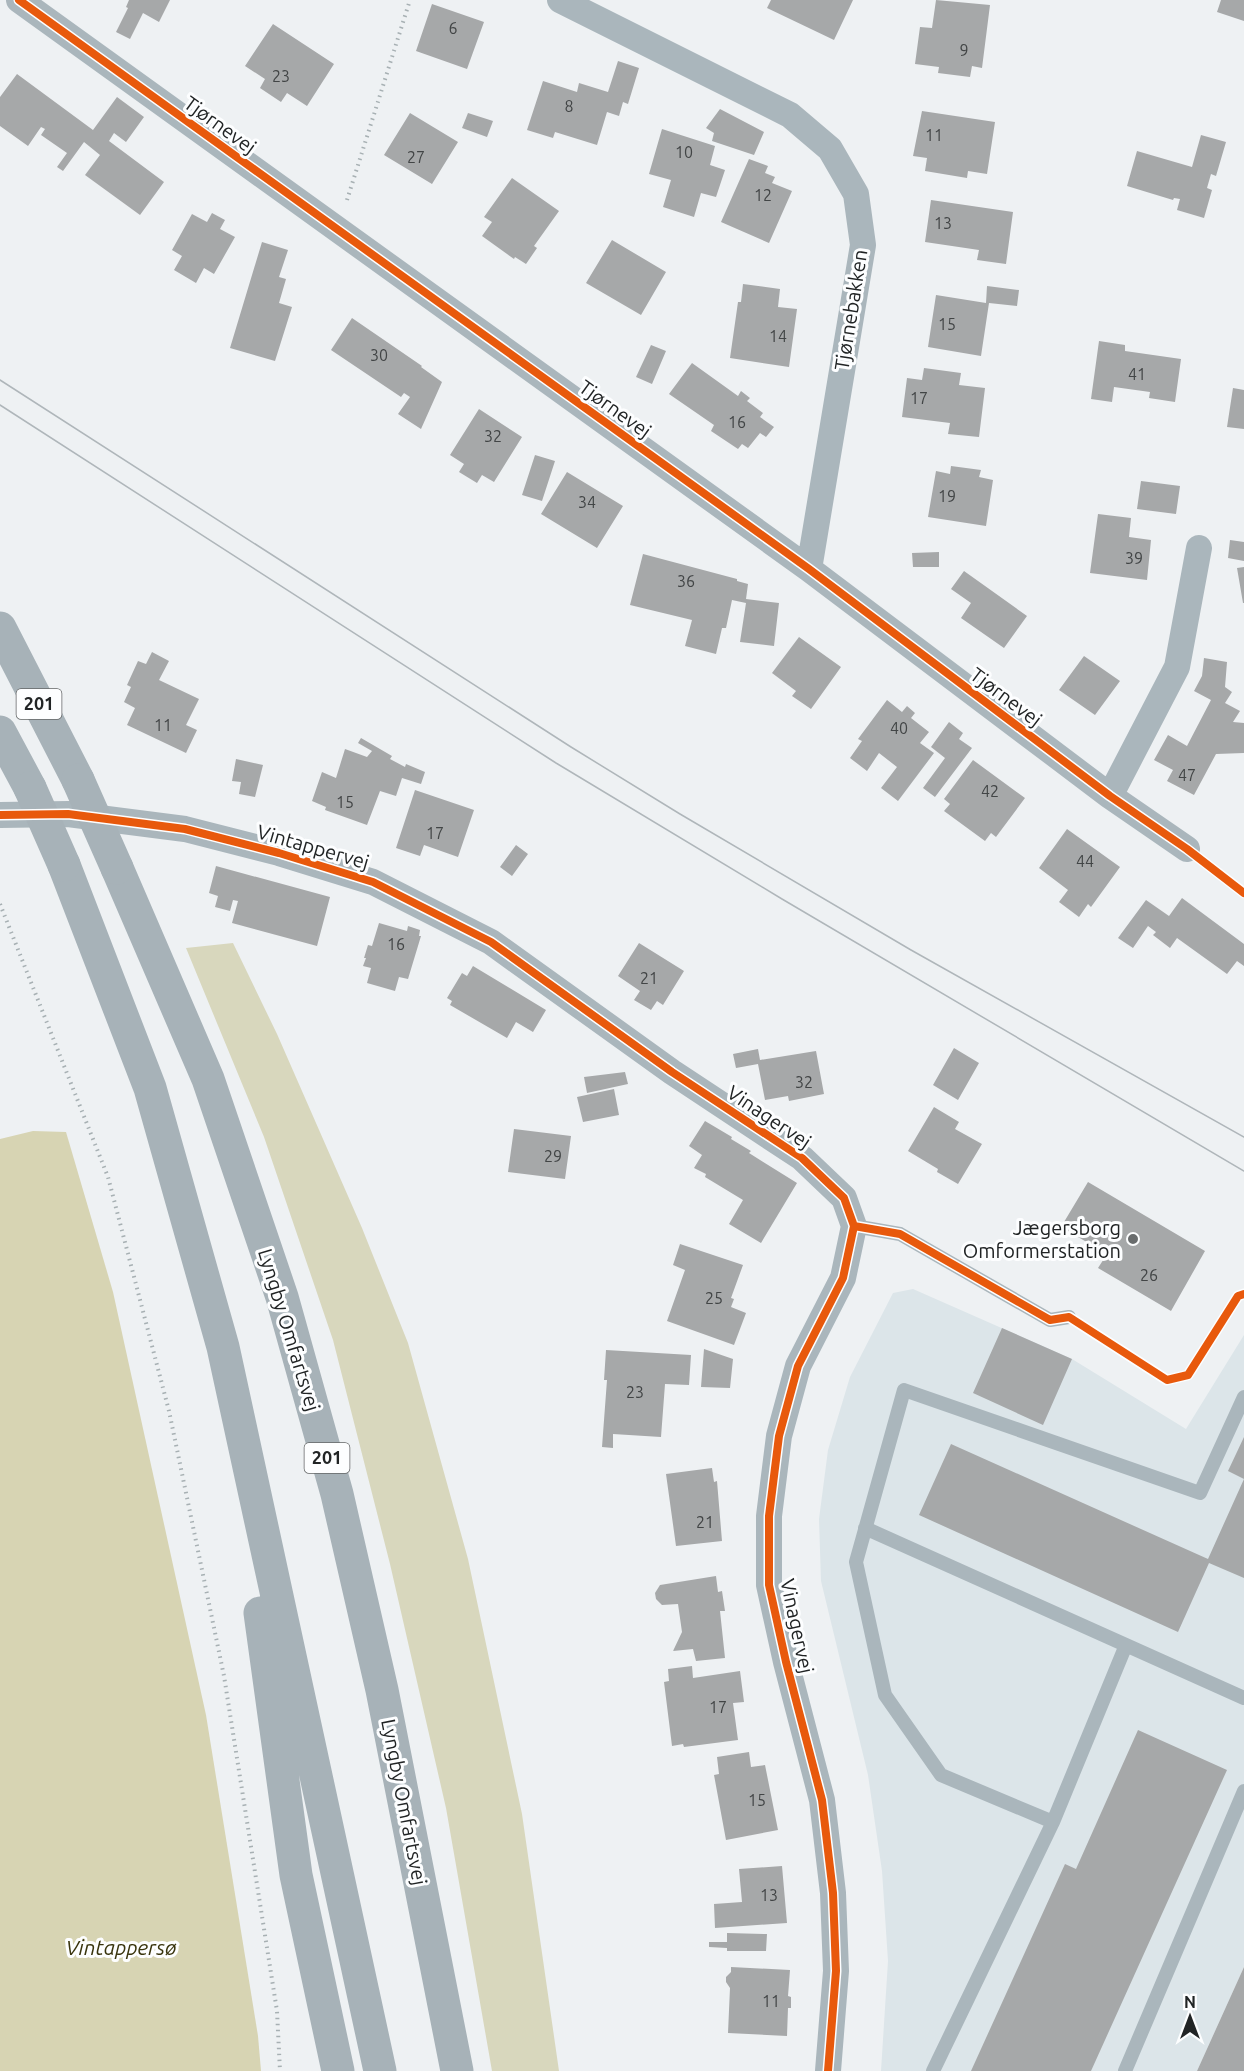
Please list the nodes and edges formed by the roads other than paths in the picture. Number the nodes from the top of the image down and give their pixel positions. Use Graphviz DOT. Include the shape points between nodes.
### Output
graph roads {
  1 [pos="20,0"];
  2 [pos="560,0"];
  3 [pos="1199,548"];
  4 [pos="809,569"];
  5 [pos="0,628"];
  6 [pos="0,732"];
  7 [pos="1110,796"];
  8 [pos="0,815"];
  9 [pos="1187,849"];
  10 [pos="672,1072"];
  11 [pos="854,1226"];
  12 [pos="1069,1317"];
  13 [pos="223,1347"];
  14 [pos="1244,1397"];
  15 [pos="865,1528"];
  16 [pos="1126,1645"];
  17 [pos="1244,1698"];
  18 [pos="1244,1791"];
  19 [pos="1053,1822"];
  20 [pos="338,2071"];
  21 [pos="380,2071"];
  22 [pos="457,2071"];
  23 [pos="828,2071"];
  24 [pos="933,2071"];
  25 [pos="1125,2071"];
  1 -- 4 [label="street, Tjørnevej"];
  2 -- 4 [label="street, Tjørnebakken" via="790,115 830,149 856,194 863,244"];
  3 -- 7 [label="street" via="1177,667"];
  4 -- 7 [label="street, Tjørnevej"];
  5 -- 22 [label="highway, Lyngby Omfartsvej / 201, bridge" via="78,780 208,1079 285,1308 337,1494 382,1690"];
  6 -- 13 [label="highway, 201, bridge" via="64,865 150,1088"];
  7 -- 9 [label="street, Tjørnevej"];
  8 -- 10 [label="street, Vintappervej" via="68,814 184,829 373,882 491,942"];
  10 -- 11 [label="street, Vinagervej" via="802,1158 844,1198"];
  11 -- 12 [label="lane" via="900,1234 1050,1320"];
  11 -- 23 [label="street, Vinagervej" via="843,1278 798,1366 779,1436 769,1516 769,1585 822,1800 833,1893 836,1971"];
  13 -- 20 [label="highway" via="296,1875"];
  13 -- 21 [label="highway, 201"];
  14 -- 15 [label="lane" via="1200,1493 904,1390"];
  15 -- 16 [label="lane"];
  15 -- 19 [label="lane" via="856,1562 885,1695 941,1775"];
  16 -- 17 [label="lane"];
  16 -- 19 [label="lane"];
  18 -- 25 [label="lane"];
  19 -- 24 [label="lane"];
}
